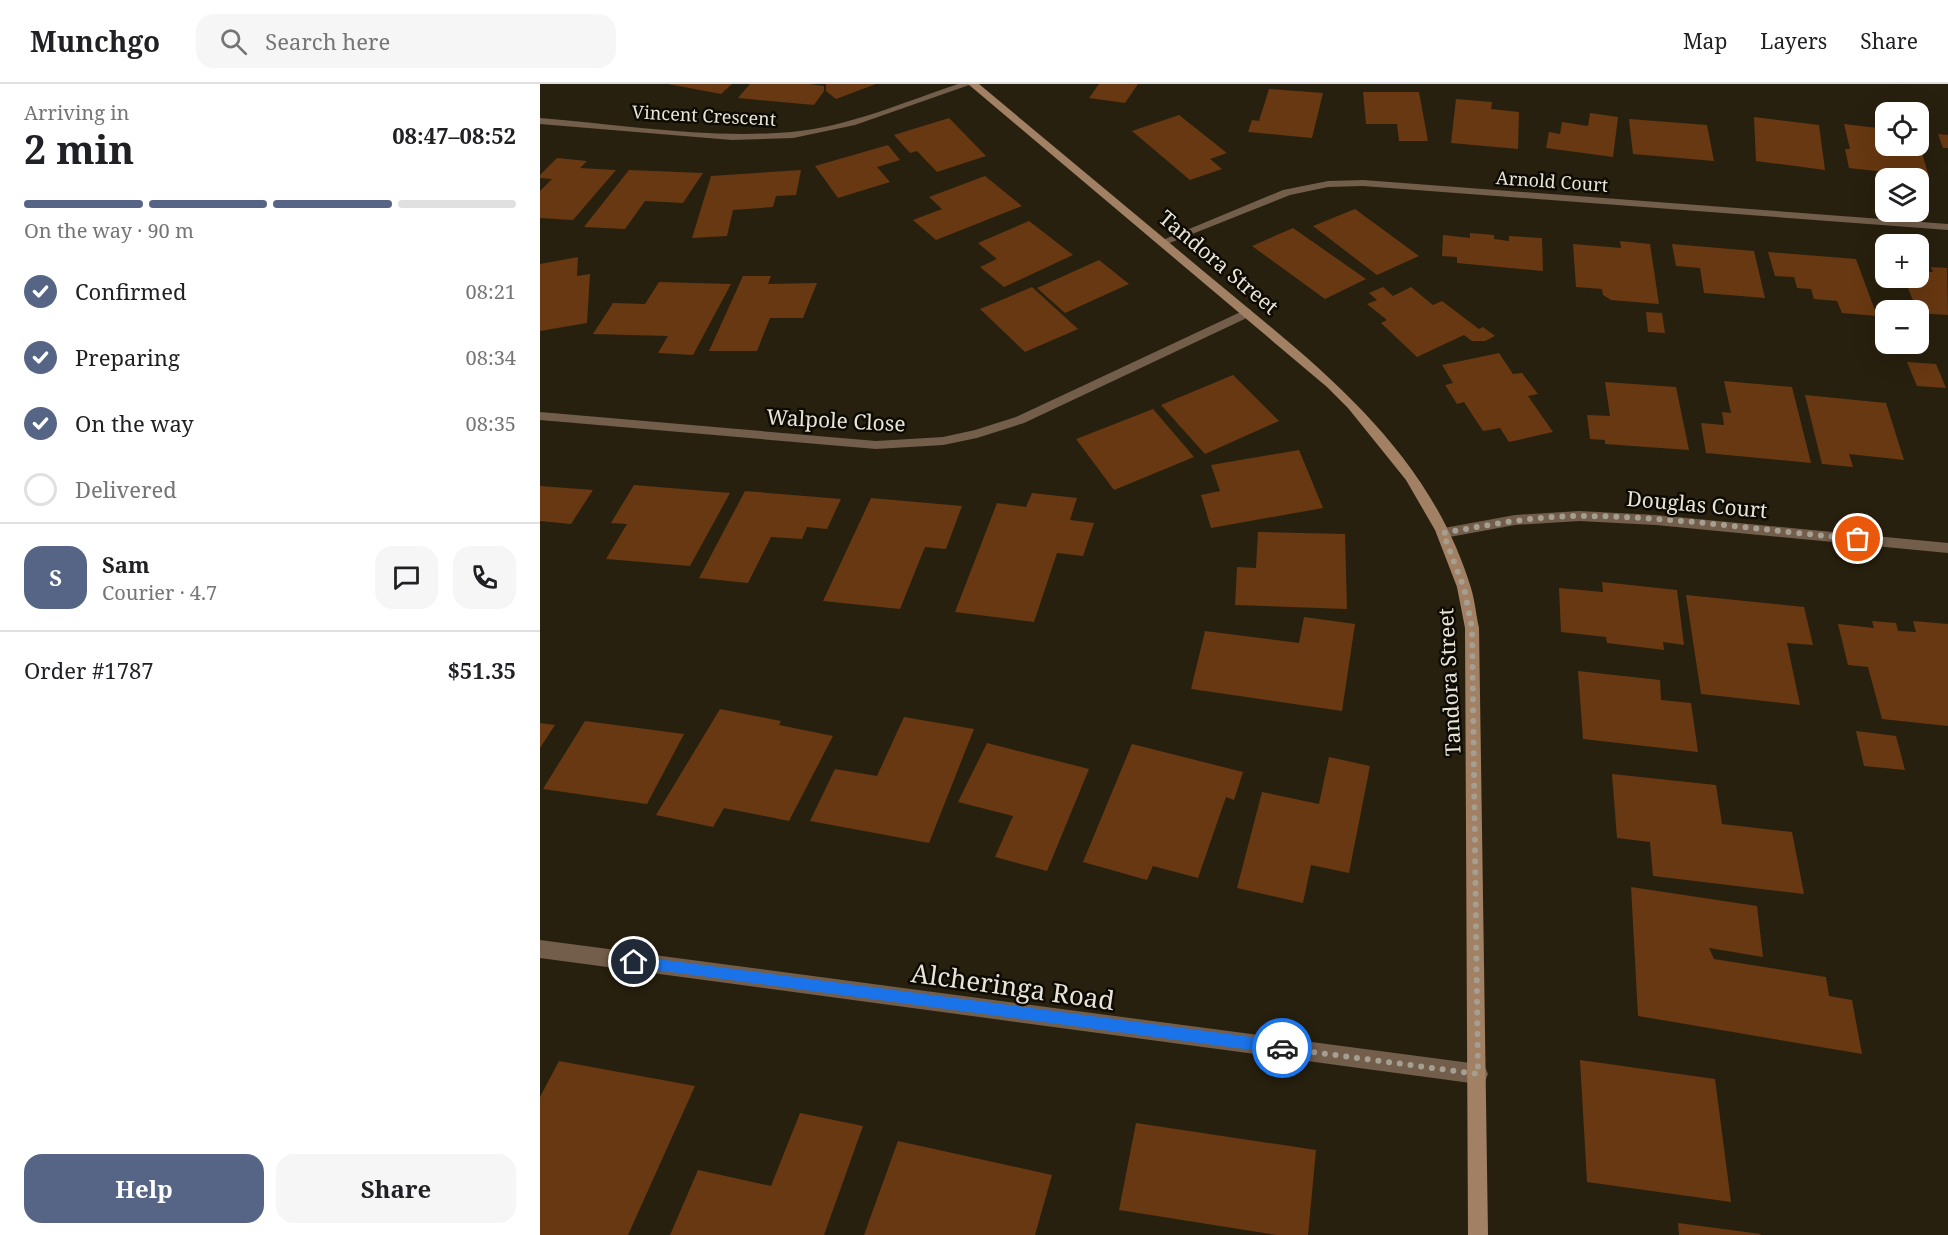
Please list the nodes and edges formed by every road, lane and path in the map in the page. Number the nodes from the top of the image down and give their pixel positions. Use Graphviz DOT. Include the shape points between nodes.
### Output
graph roads {
  1 [pos="967,84"];
  2 [pos="973,84"];
  3 [pos="540,121"];
  4 [pos="1948,227"];
  5 [pos="1163,242"];
  6 [pos="1246,313"];
  7 [pos="540,416"];
  8 [pos="1443,533"];
  9 [pos="1948,548"];
  10 [pos="540,949"];
  11 [pos="1478,1074"];
  12 [pos="1478,1235"];
  1 -- 3 [label="street, Vincent Crescent" via="852,123 793,135 732,137"];
  2 -- 5 [label="street, Tandora Street"];
  4 -- 5 [label="street, Arnold Court" via="1364,183 1328,184 1287,192"];
  5 -- 6 [label="street, Tandora Street"];
  6 -- 7 [label="street, Walpole Close" via="1020,420 943,441 876,445"];
  6 -- 8 [label="street, Tandora Street" via="1364,416 1404,466"];
  8 -- 9 [label="street, Douglas Court" via="1515,520 1579,516"];
  8 -- 11 [label="street, Tandora Street" via="1464,588 1472,628"];
  10 -- 11 [label="street, Alcheringa Road"];
  11 -- 12 [label="street, Tandora Street"];
}
